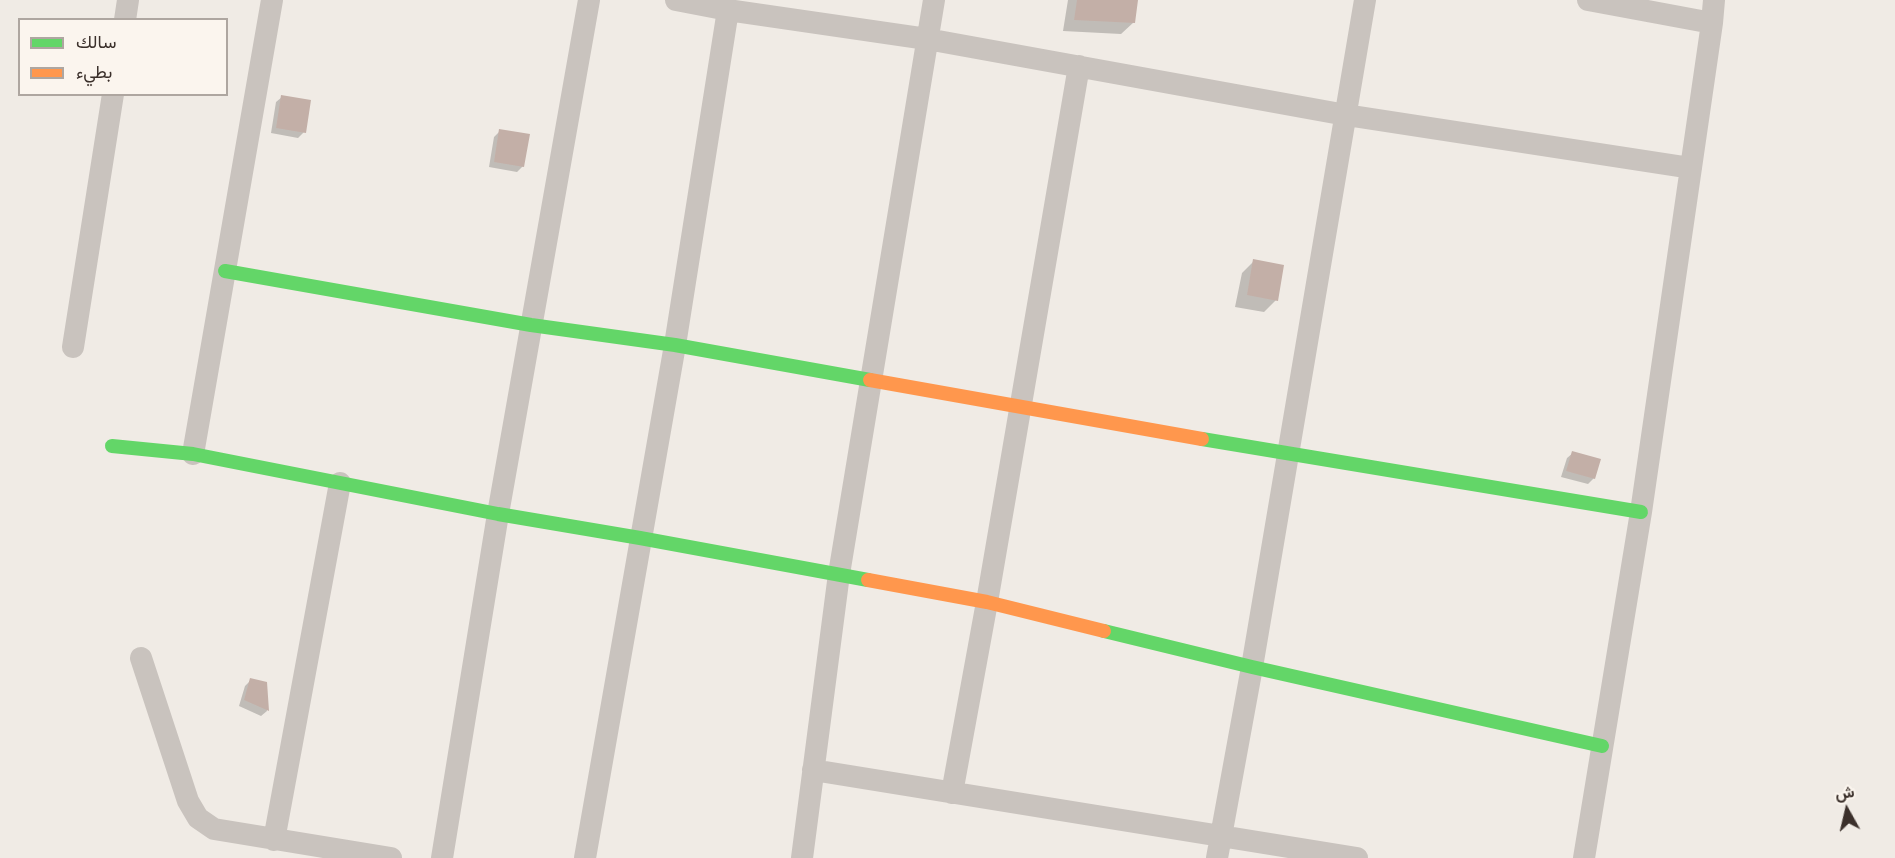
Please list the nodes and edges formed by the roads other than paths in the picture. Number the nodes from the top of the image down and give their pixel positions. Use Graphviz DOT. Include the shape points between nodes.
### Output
graph roads {
  1 [pos="128,0"];
  2 [pos="272,0"];
  3 [pos="589,0"];
  4 [pos="676,0"];
  5 [pos="934,0"];
  6 [pos="1365,0"];
  7 [pos="1588,0"];
  8 [pos="1714,0"];
  9 [pos="728,9"];
  10 [pos="125,18"];
  11 [pos="1712,22"];
  12 [pos="927,39"];
  13 [pos="1079,66"];
  14 [pos="113,96"];
  15 [pos="1346,115"];
  16 [pos="1691,168"];
  17 [pos="225,271"];
  18 [pos="531,325"];
  19 [pos="675,345"];
  20 [pos="73,347"];
  21 [pos="871,379"];
  22 [pos="1020,406"];
  23 [pos="112,446"];
  24 [pos="193,454"];
  25 [pos="1288,454"];
  26 [pos="340,483"];
  27 [pos="1641,512"];
  28 [pos="498,514"];
  29 [pos="640,538"];
  30 [pos="839,574"];
  31 [pos="987,602"];
  32 [pos="141,658"];
  33 [pos="1252,667"];
  34 [pos="1602,746"];
  35 [pos="813,770"];
  36 [pos="952,793"];
  37 [pos="274,840"];
  38 [pos="1219,848"];
  39 [pos="391,858"];
  40 [pos="442,858"];
  41 [pos="585,858"];
  42 [pos="802,858"];
  43 [pos="1357,858"];
  44 [pos="1584,858"];
  1 -- 10 [label="street"];
  2 -- 17 [label="street"];
  3 -- 18 [label="street"];
  4 -- 9 [label="street"];
  5 -- 12 [label="street"];
  6 -- 15 [label="street"];
  7 -- 11 [label="street"];
  8 -- 11 [label="street"];
  9 -- 12 [label="street"];
  9 -- 19 [label="street"];
  11 -- 16 [label="street"];
  12 -- 13 [label="street"];
  12 -- 21 [label="street"];
  13 -- 15 [label="street"];
  13 -- 22 [label="street"];
  14 -- 20 [label="street"];
  15 -- 16 [label="street"];
  15 -- 25 [label="street"];
  16 -- 27 [label="street"];
  17 -- 18 [label="street"];
  17 -- 24 [label="street"];
  18 -- 19 [label="street"];
  18 -- 28 [label="street"];
  19 -- 21 [label="street"];
  19 -- 29 [label="street"];
  21 -- 22 [label="street"];
  21 -- 30 [label="street"];
  22 -- 25 [label="street"];
  22 -- 31 [label="street"];
  23 -- 24 [label="street"];
  24 -- 26 [label="street"];
  25 -- 27 [label="street"];
  25 -- 33 [label="street"];
  26 -- 28 [label="street"];
  26 -- 37 [label="street"];
  27 -- 34 [label="street"];
  28 -- 29 [label="street"];
  28 -- 40 [label="street"];
  29 -- 30 [label="street"];
  29 -- 41 [label="street"];
  30 -- 31 [label="street"];
  30 -- 35 [label="street"];
  31 -- 33 [label="street"];
  31 -- 36 [label="street"];
  32 -- 37 [label="street" via="188,801 198,818 214,829"];
  33 -- 34 [label="street"];
  33 -- 38 [label="street"];
  34 -- 44 [label="street"];
  35 -- 36 [label="street"];
  35 -- 42 [label="street"];
  36 -- 38 [label="street"];
  37 -- 39 [label="street"];
  38 -- 43 [label="street"];
}
